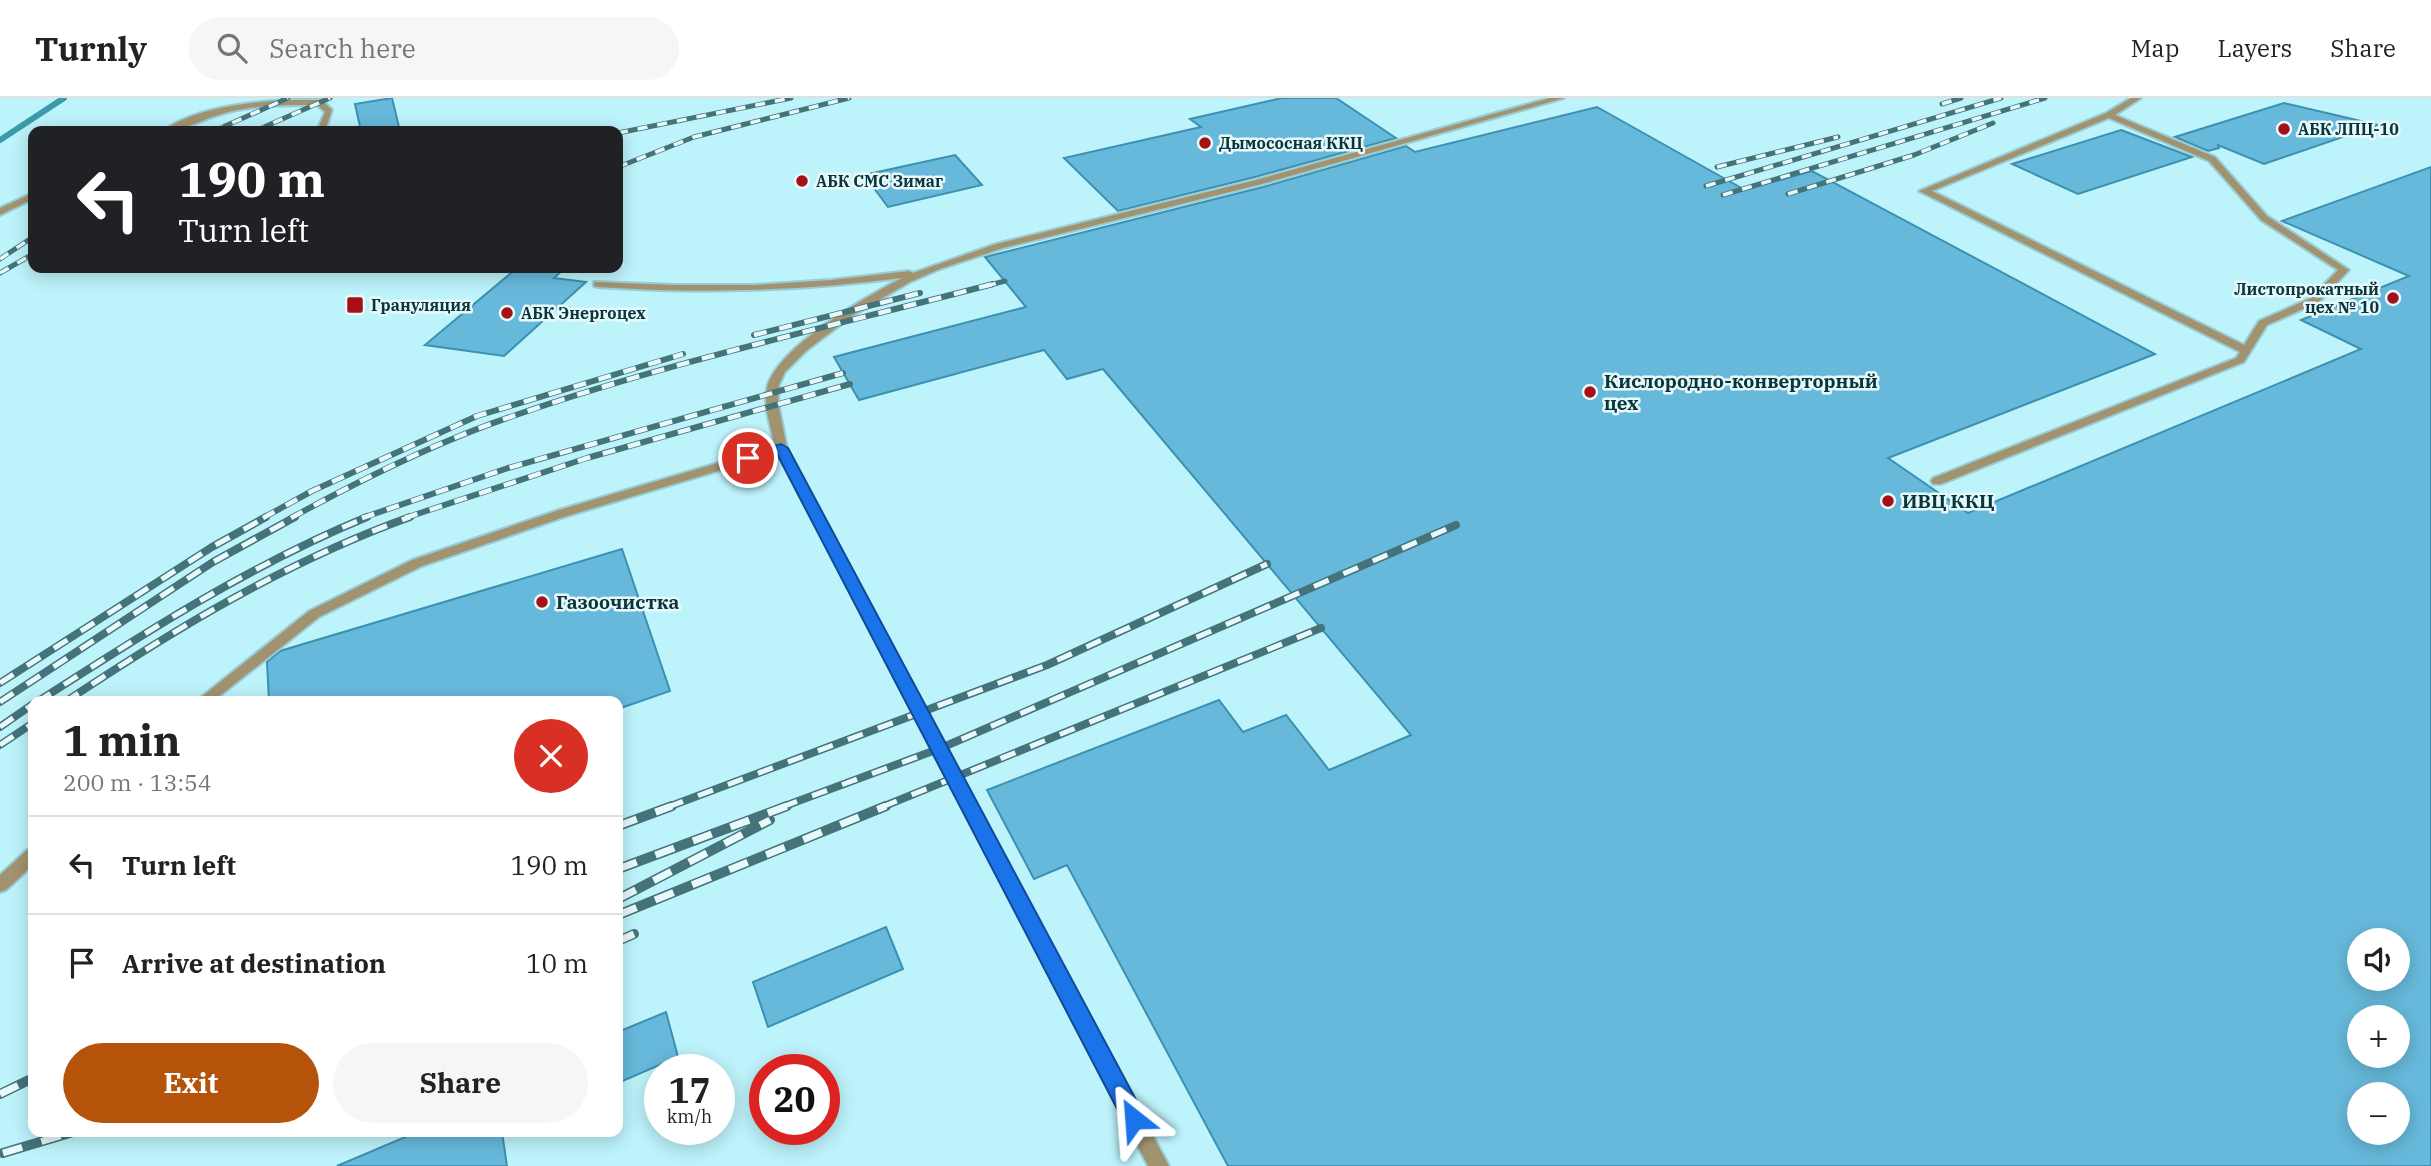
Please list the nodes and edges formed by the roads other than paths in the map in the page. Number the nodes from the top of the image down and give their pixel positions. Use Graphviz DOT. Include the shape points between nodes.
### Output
graph roads {
  1 [pos="1560,98"];
  2 [pos="2137,98"];
  3 [pos="2109,115"];
  4 [pos="181,126"];
  5 [pos="323,126"];
  6 [pos="28,198"];
  7 [pos="0,212"];
  8 [pos="917,272"];
  9 [pos="597,284"];
  10 [pos="2245,350"];
  11 [pos="781,448"];
  12 [pos="1937,481"];
  13 [pos="209,696"];
  14 [pos="28,860"];
  15 [pos="0,885"];
  16 [pos="1159,1166"];
  1 -- 8 [label="lane" via="1259,182 974,252"];
  2 -- 3 [label="lane"];
  3 -- 10 [label="lane" via="2212,159 2264,218 2344,270 2315,300 2263,323"];
  3 -- 10 [label="lane" via="1924,191"];
  4 -- 5 [label="lane" via="240,105 308,102 319,103 329,112"];
  6 -- 7 [label="lane"];
  8 -- 9 [label="lane" via="832,285 752,289"];
  8 -- 11 [label="lane" via="848,310 777,375 772,406"];
  10 -- 12 [label="lane" via="2240,360"];
  11 -- 13 [label="lane" via="563,513 417,563 314,614"];
  11 -- 16 [label="lane"];
  14 -- 15 [label="lane"];
}
